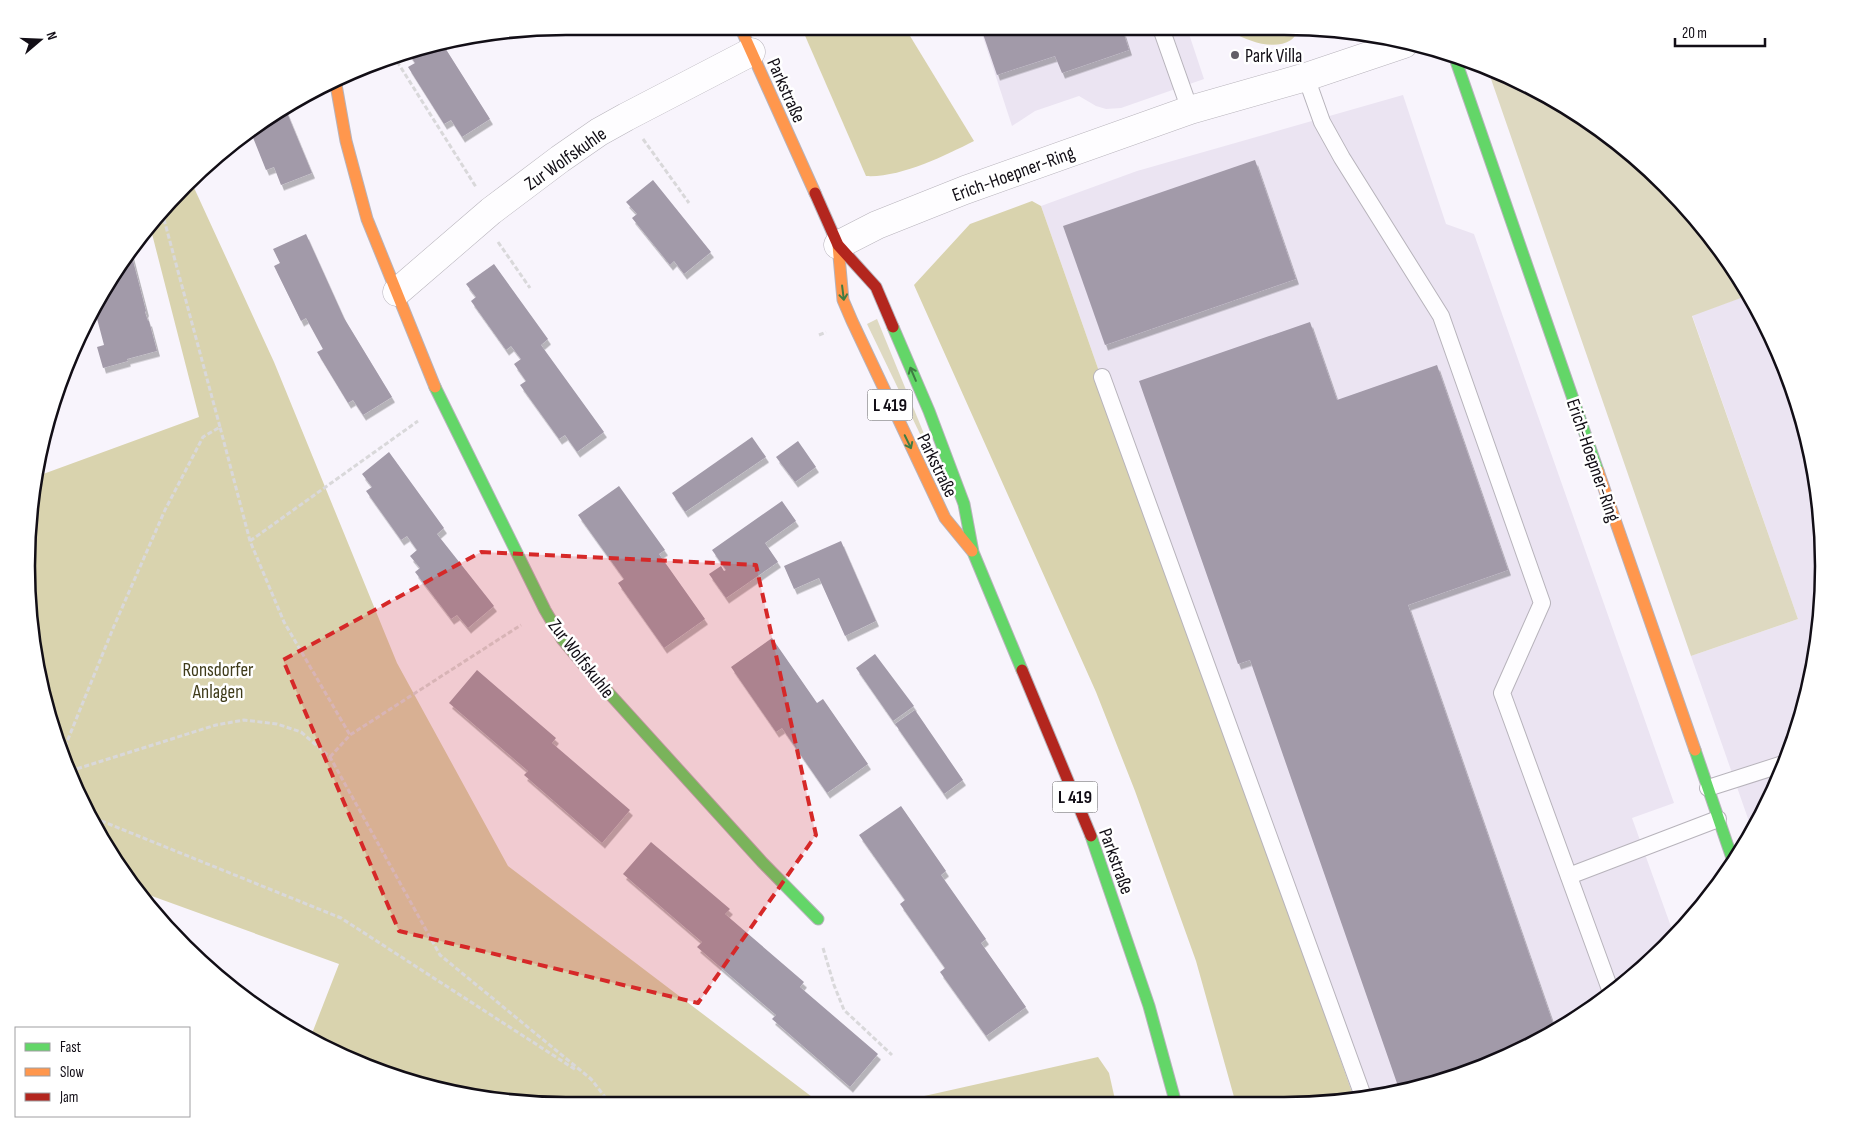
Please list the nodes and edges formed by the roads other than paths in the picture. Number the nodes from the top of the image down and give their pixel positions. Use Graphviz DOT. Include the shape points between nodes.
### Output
graph roads {
  1 [pos="1163,35"];
  2 [pos="746,41"];
  3 [pos="1396,47"];
  4 [pos="1457,64"];
  5 [pos="1306,77"];
  6 [pos="336,87"];
  7 [pos="1190,110"];
  8 [pos="838,245"];
  9 [pos="397,292"];
  10 [pos="1102,377"];
  11 [pos="973,552"];
  12 [pos="1776,767"];
  13 [pos="1708,788"];
  14 [pos="1718,820"];
  15 [pos="1730,854"];
  16 [pos="1569,876"];
  17 [pos="818,919"];
  18 [pos="1609,986"];
  19 [pos="1361,1091"];
  20 [pos="1174,1097"];
  1 -- 7 [label="lane"];
  2 -- 8 [label="street, Parkstraße / L 419"];
  2 -- 9 [label="street, Zur Wolfskuhle" via="560,159 491,211"];
  3 -- 5 [label="street, Erich-Hoepner-Ring"];
  4 -- 13 [label="street, Erich-Hoepner-Ring"];
  5 -- 7 [label="street, Erich-Hoepner-Ring"];
  5 -- 16 [label="lane" via="1322,122 1342,158 1441,316 1542,603 1502,693"];
  6 -- 9 [label="street, Zur Wolfskuhle" via="346,141 367,219"];
  7 -- 8 [label="street, Erich-Hoepner-Ring" via="965,190 877,225"];
  11 -- 8 [label="street, Parkstraße / L 419, one-way" via="964,504 929,411 876,287"];
  8 -- 11 [label="street, Parkstraße / L 419, one-way" via="843,300 852,321 944,518"];
  9 -- 17 [label="street, Zur Wolfskuhle" via="442,403 544,610 562,638 762,862"];
  10 -- 19 [label="lane"];
  11 -- 20 [label="street, Parkstraße / L 419" via="1082,815 1146,997"];
  12 -- 13 [label="lane"];
  13 -- 14 [label="street, Erich-Hoepner-Ring"];
  14 -- 15 [label="street, Erich-Hoepner-Ring"];
  14 -- 16 [label="lane"];
  16 -- 18 [label="lane"];
}
